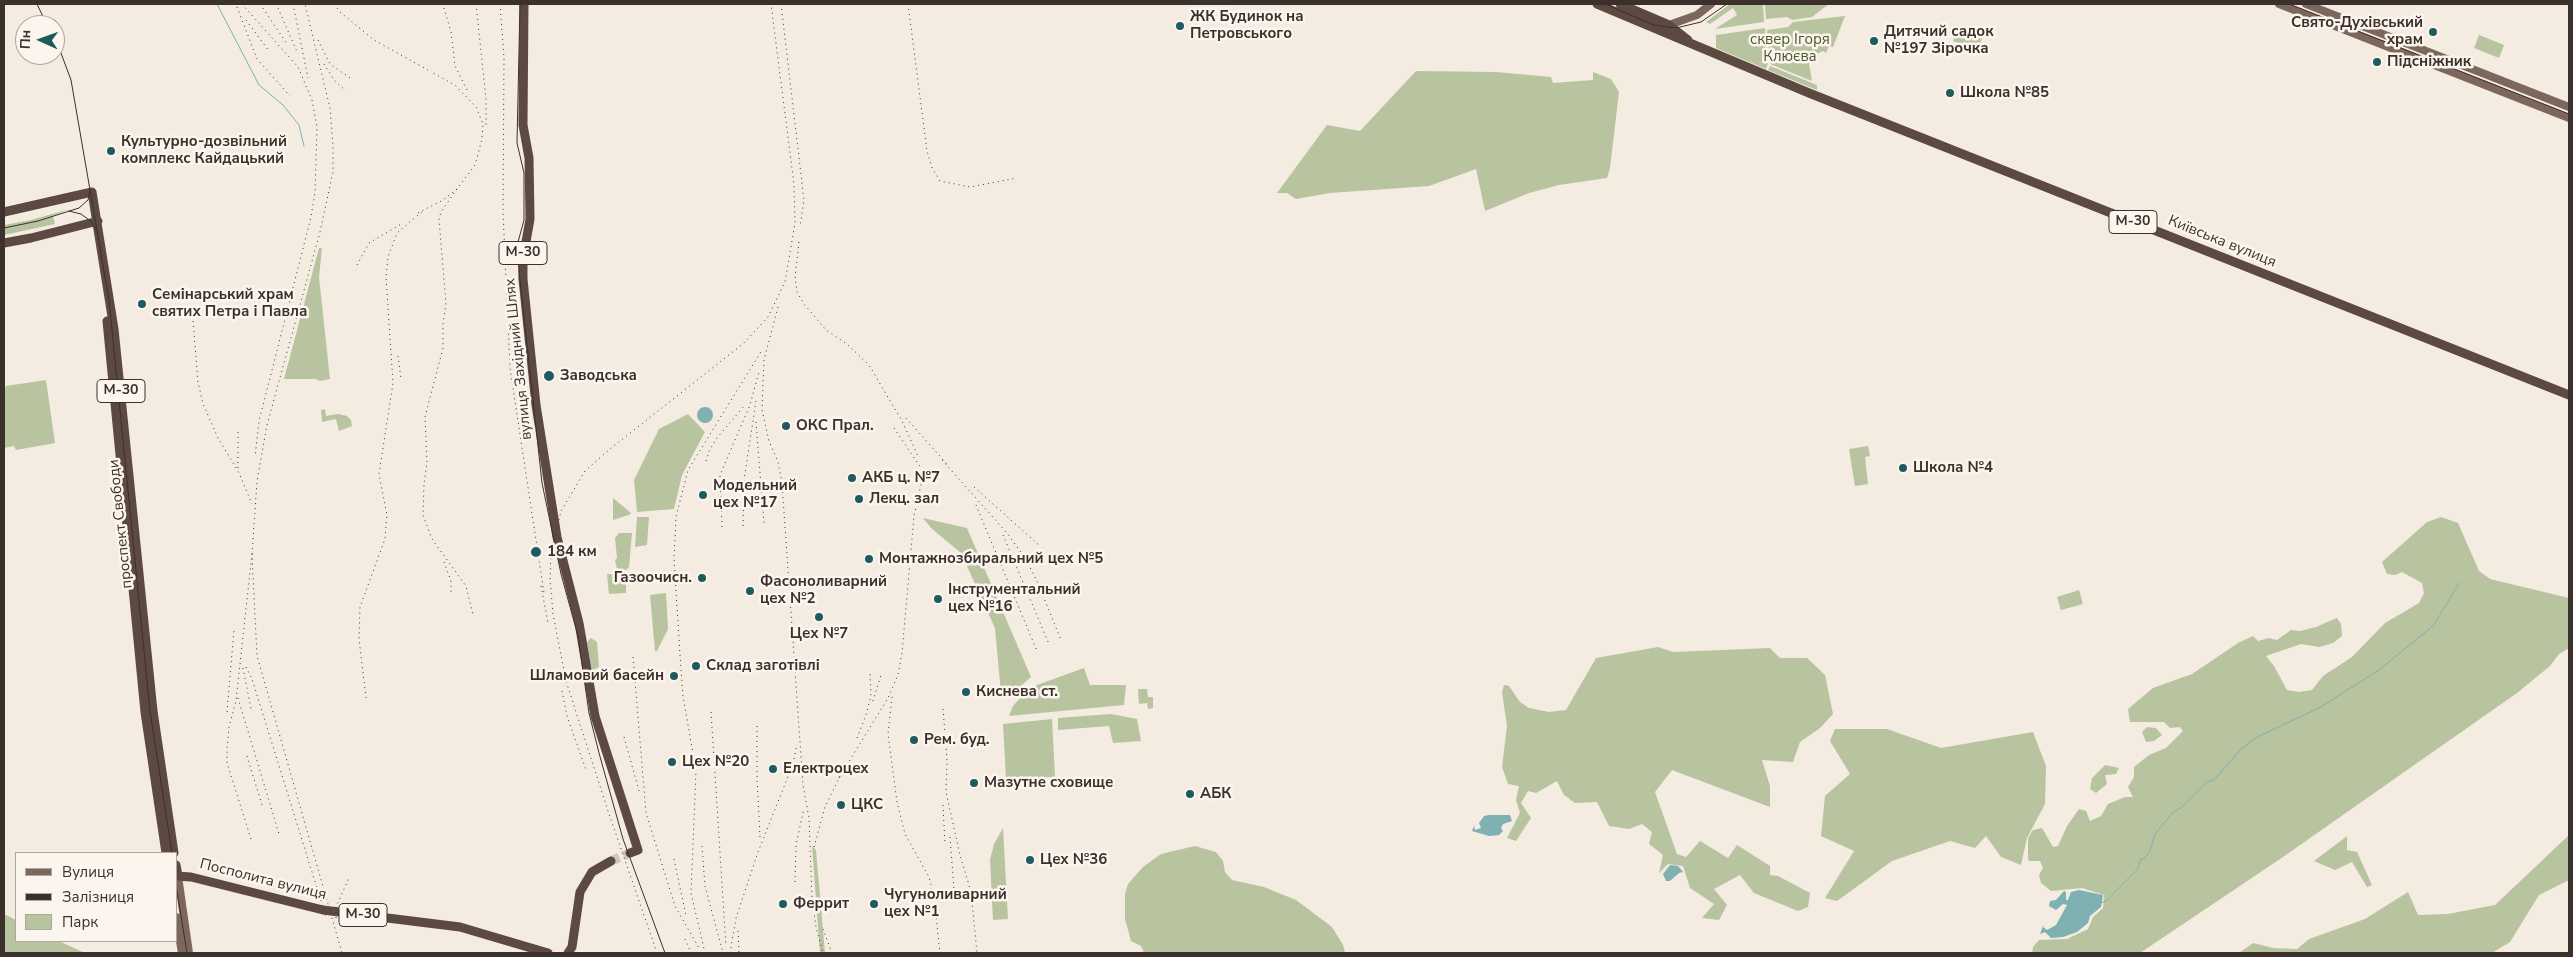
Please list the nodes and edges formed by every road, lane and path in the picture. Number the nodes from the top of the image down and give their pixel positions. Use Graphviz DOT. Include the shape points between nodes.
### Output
graph roads {
  1 [pos="524,4"];
  2 [pos="1597,4"];
  3 [pos="1620,4"];
  4 [pos="1711,4"];
  5 [pos="2279,4"];
  6 [pos="2306,4"];
  7 [pos="1670,25"];
  8 [pos="1664,33"];
  9 [pos="1698,47"];
  10 [pos="2569,107"];
  11 [pos="2569,118"];
  12 [pos="4,212"];
  13 [pos="95,222"];
  14 [pos="4,243"];
  15 [pos="2569,395"];
  16 [pos="634,851"];
  17 [pos="166,852"];
  18 [pos="174,852"];
  19 [pos="611,861"];
  20 [pos="178,876"];
  21 [pos="178,882"];
  22 [pos="178,929"];
  23 [pos="182,953"];
  24 [pos="190,953"];
  25 [pos="548,953"];
  26 [pos="568,953"];
  1 -- 16 [label="highway, вулиця Західний Шлях / М-30" via="523,126 529,158 530,219 523,279 536,405 556,528 566,580 579,623 595,716"];
  2 -- 8 [label="highway, М-30"];
  3 -- 7 [label="highway, М-30"];
  4 -- 7 [label="main road" via="1697,15"];
  5 -- 11 [label="main road"];
  6 -- 10 [label="main road"];
  7 -- 8 [label="main road"];
  7 -- 9 [label="highway, Київська вулиця / М-30"];
  8 -- 9 [label="highway, Київська вулиця / М-30"];
  9 -- 15 [label="highway, Київська вулиця / М-30"];
  12 -- 13 [label="highway, проспект Свободи / М-30" via="90,193"];
  13 -- 14 [label="highway"];
  13 -- 17 [label="highway, проспект Свободи / М-30" via="145,712"];
  13 -- 18 [label="highway, проспект Свободи / М-30" via="115,338 153,711"];
  19 -- 26 [label="highway" via="592,872 580,892 572,947"];
  20 -- 25 [label="highway, Посполита вулиця / М-30" via="330,911 460,927"];
  21 -- 24 [label="main road"];
  22 -- 23 [label="main road"];
}
